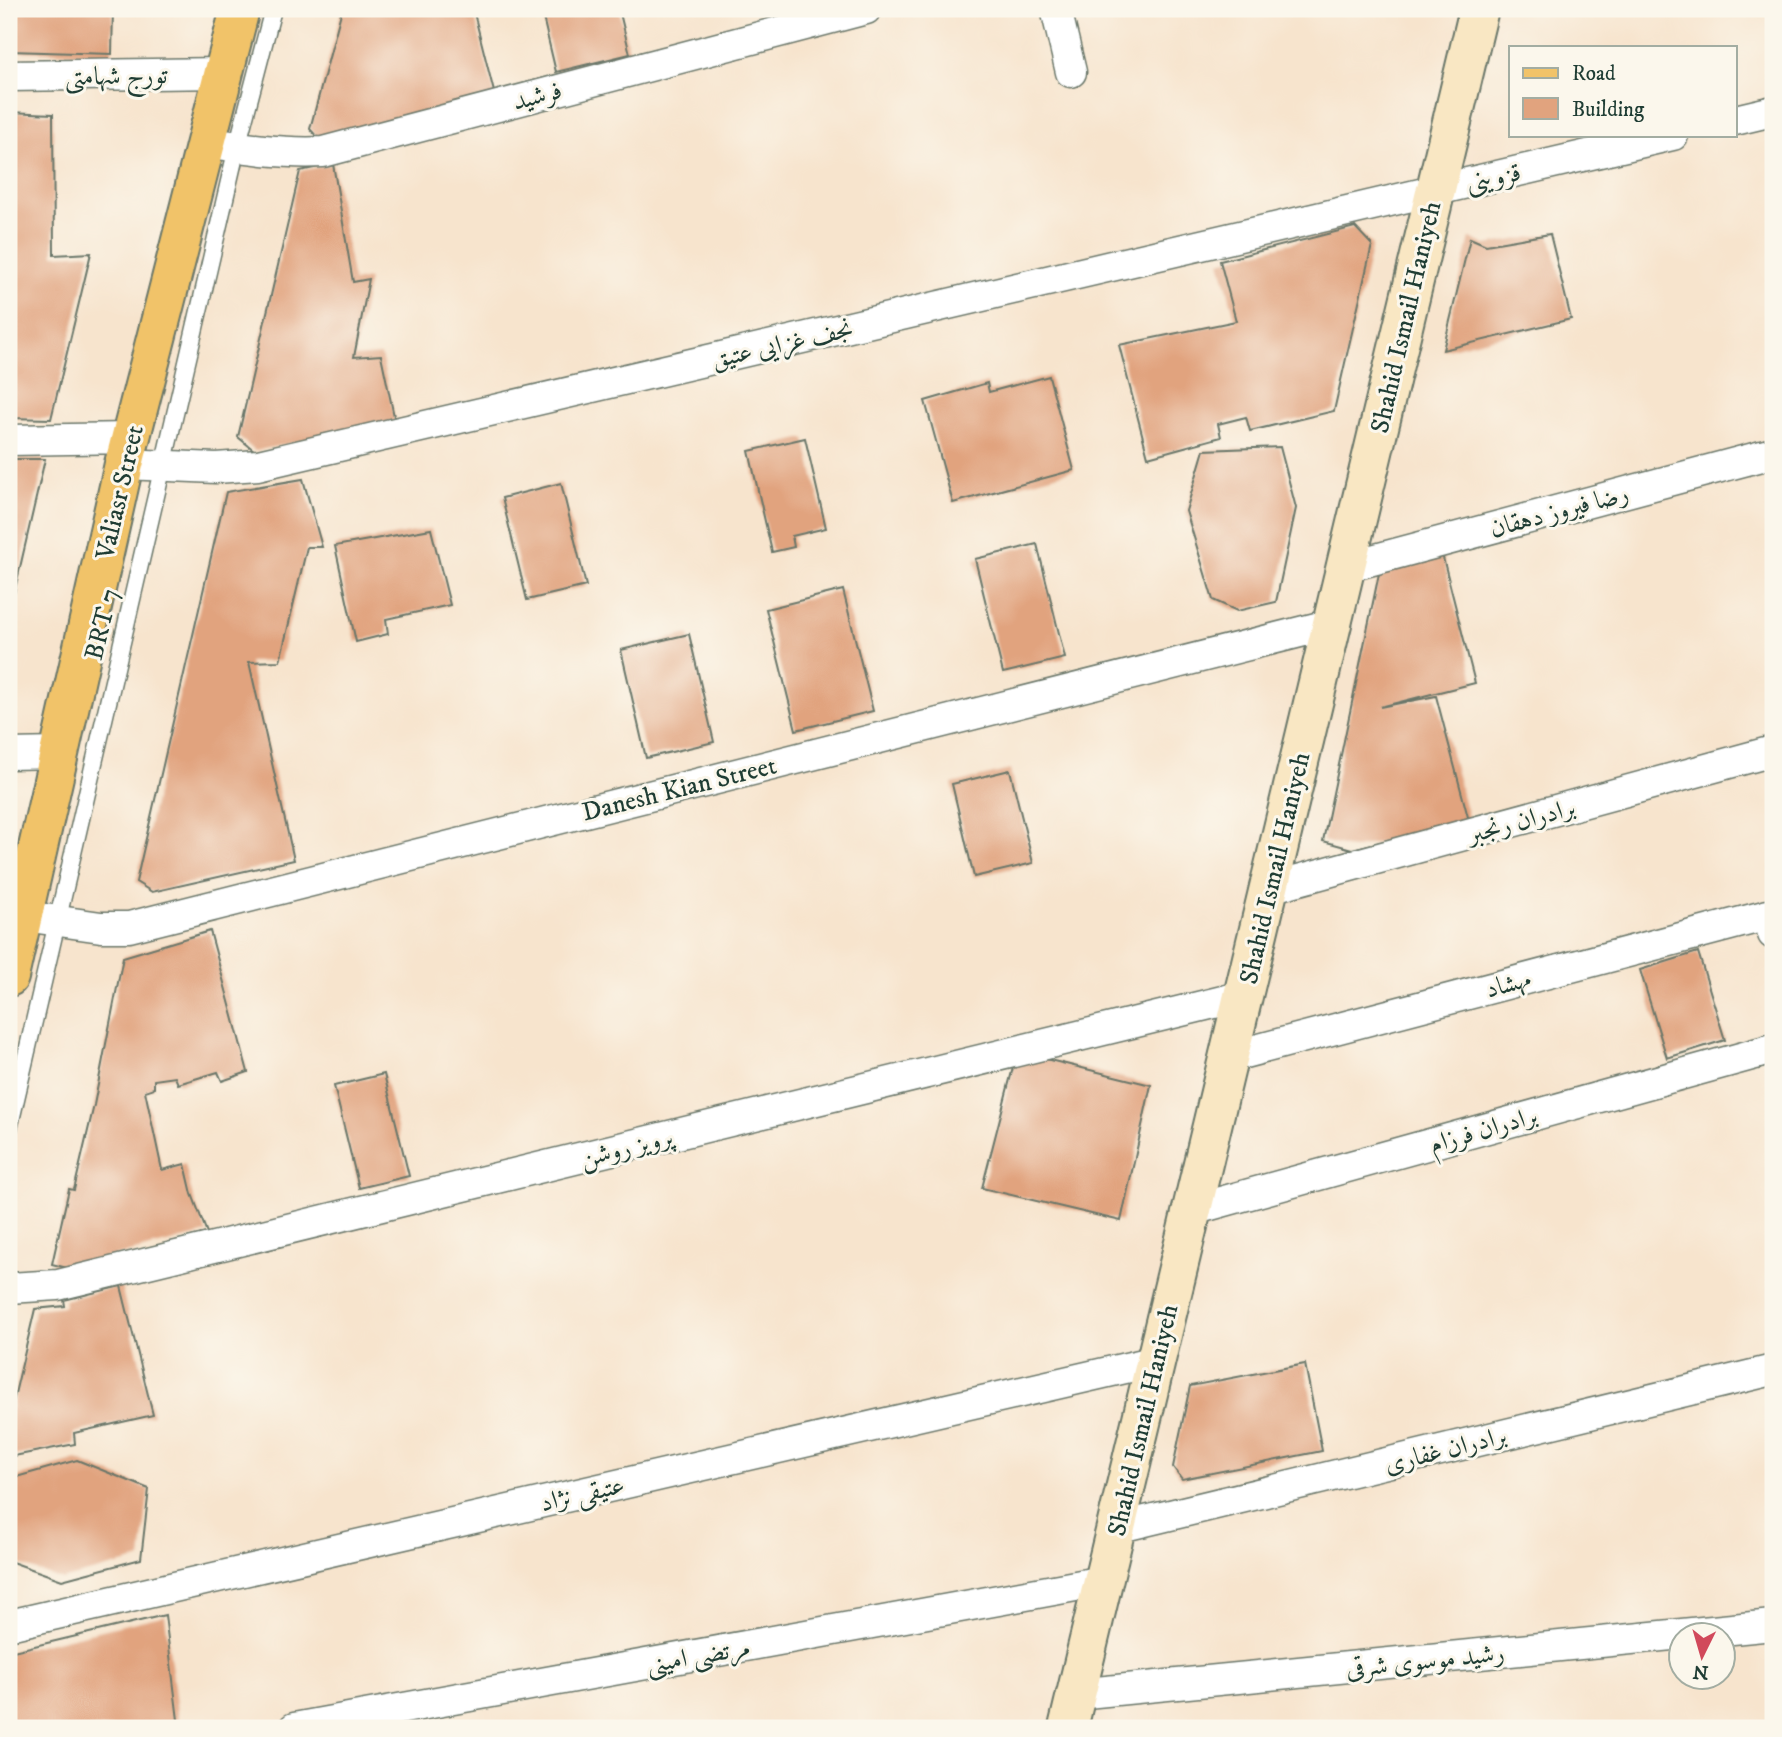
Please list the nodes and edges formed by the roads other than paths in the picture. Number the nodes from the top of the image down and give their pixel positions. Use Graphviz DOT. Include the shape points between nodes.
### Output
graph roads {
  1 [pos="240,9"];
  2 [pos="273,9"];
  3 [pos="866,9"];
  4 [pos="1056,9"];
  5 [pos="1479,9"];
  6 [pos="1072,72"];
  7 [pos="223,73"];
  8 [pos="9,76"];
  9 [pos="1773,111"];
  10 [pos="1736,120"];
  11 [pos="1669,136"];
  12 [pos="221,144"];
  13 [pos="1436,191"];
  14 [pos="9,440"];
  15 [pos="128,451"];
  16 [pos="1773,453"];
  17 [pos="164,466"];
  18 [pos="1346,567"];
  19 [pos="1332,624"];
  20 [pos="1773,751"];
  21 [pos="59,753"];
  22 [pos="9,754"];
  23 [pos="1269,888"];
  24 [pos="40,919"];
  25 [pos="1773,934"];
  26 [pos="9,977"];
  27 [pos="1243,996"];
  28 [pos="1773,1049"];
  29 [pos="1229,1057"];
  30 [pos="9,1129"];
  31 [pos="1192,1210"];
  32 [pos="9,1288"];
  33 [pos="1156,1361"];
  34 [pos="1773,1370"];
  35 [pos="1116,1528"];
  36 [pos="1103,1581"];
  37 [pos="9,1625"];
  38 [pos="1773,1625"];
  39 [pos="1072,1711"];
  40 [pos="294,1728"];
  1 -- 7 [label="main road, Valiasr Street"];
  2 -- 12 [label="lane, BRT 7"];
  3 -- 12 [label="street, فرشید" via="323,152"];
  4 -- 6 [label="street"];
  5 -- 13 [label="main road, Shahid Ismail Haniyeh"];
  7 -- 8 [label="street, تورج شهامتی"];
  7 -- 12 [label="main road, Valiasr Street"];
  9 -- 10 [label="street"];
  11 -- 13 [label="street, قزوینی"];
  12 -- 15 [label="main road, Valiasr Street"];
  12 -- 17 [label="lane, BRT 7"];
  13 -- 17 [label="street, نجف غزایی عتیق" via="258,465"];
  13 -- 18 [label="main road, Shahid Ismail Haniyeh"];
  14 -- 15 [label="street, نجف غزایی عتیق"];
  15 -- 17 [label="street, نجف غزایی عتیق"];
  15 -- 21 [label="main road, Valiasr Street"];
  16 -- 18 [label="street, رضا فیروز دهقان"];
  17 -- 24 [label="lane, BRT 7"];
  18 -- 19 [label="main road, Shahid Ismail Haniyeh"];
  19 -- 23 [label="main road, Shahid Ismail Haniyeh"];
  19 -- 24 [label="street, Danesh Kian Street" via="129,927"];
  20 -- 23 [label="street, برادران رنجبر"];
  21 -- 22 [label="street"];
  21 -- 24 [label="main road, Valiasr Street"];
  23 -- 27 [label="main road, Shahid Ismail Haniyeh"];
  24 -- 26 [label="main road, Valiasr Street"];
  24 -- 30 [label="lane, BRT 7"];
  25 -- 29 [label="street, مهشاد" via="1768,915"];
  27 -- 29 [label="main road, Shahid Ismail Haniyeh"];
  27 -- 32 [label="street, پرویز روشن" via="72,1282"];
  28 -- 31 [label="street, برادران فرزام"];
  29 -- 31 [label="main road, Shahid Ismail Haniyeh"];
  31 -- 33 [label="main road, Shahid Ismail Haniyeh"];
  33 -- 35 [label="main road, Shahid Ismail Haniyeh"];
  33 -- 37 [label="street, عتیقی نژاد"];
  34 -- 35 [label="street, برادران غفاری"];
  35 -- 36 [label="main road, Shahid Ismail Haniyeh"];
  36 -- 39 [label="main road, Shahid Ismail Haniyeh"];
  36 -- 40 [label="street, مرتضی امینی"];
  38 -- 39 [label="street, رشید موسوی شرقی"];
}
